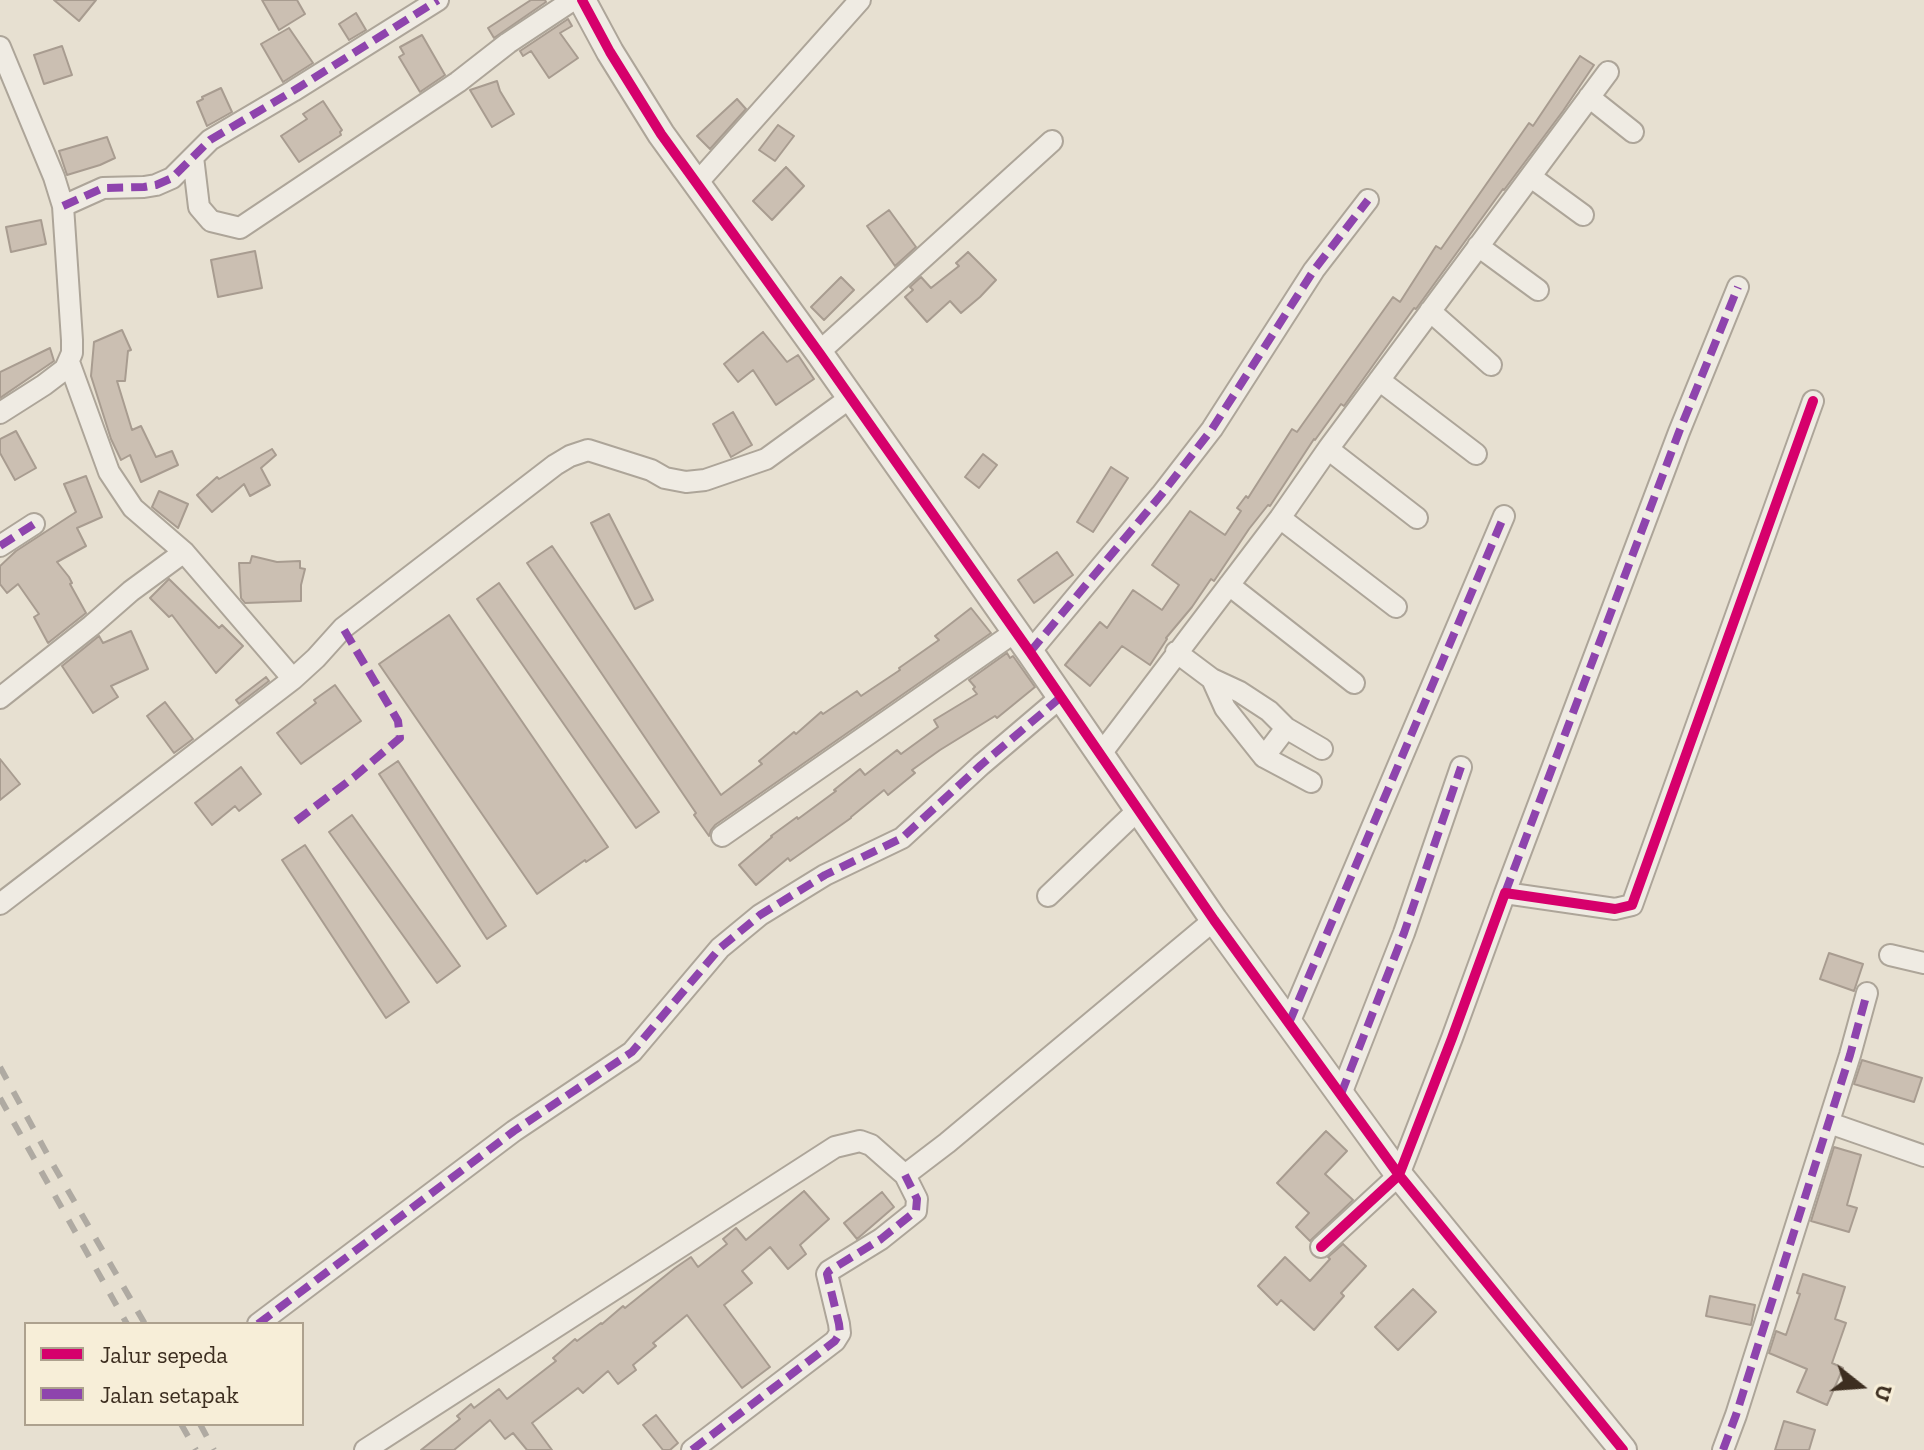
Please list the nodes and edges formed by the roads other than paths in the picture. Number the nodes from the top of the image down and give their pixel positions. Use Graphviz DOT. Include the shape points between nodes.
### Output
graph roads {
  1 [pos="438,0"];
  2 [pos="573,0"];
  3 [pos="582,0"];
  4 [pos="860,0"];
  5 [pos="0,47"];
  6 [pos="1608,72"];
  7 [pos="1589,97"];
  8 [pos="1633,132"];
  9 [pos="1052,141"];
  10 [pos="193,157"];
  11 [pos="1531,177"];
  12 [pos="697,183"];
  13 [pos="1368,200"];
  14 [pos="63,206"];
  15 [pos="1583,215"];
  16 [pos="1478,246"];
  17 [pos="1738,287"];
  18 [pos="1538,290"];
  19 [pos="1430,311"];
  20 [pos="818,353"];
  21 [pos="69,362"];
  22 [pos="1491,365"];
  23 [pos="1379,380"];
  24 [pos="850,398"];
  25 [pos="1813,401"];
  26 [pos="0,413"];
  27 [pos="1328,449"];
  28 [pos="1476,454"];
  29 [pos="1504,516"];
  30 [pos="1280,518"];
  31 [pos="1417,518"];
  32 [pos="34,524"];
  33 [pos="0,546"];
  34 [pos="184,552"];
  35 [pos="1229,585"];
  36 [pos="1396,607"];
  37 [pos="1023,642"];
  38 [pos="1176,652"];
  39 [pos="293,679"];
  40 [pos="1212,679"];
  41 [pos="1354,683"];
  42 [pos="1061,697"];
  43 [pos="0,698"];
  44 [pos="1286,728"];
  45 [pos="1322,749"];
  46 [pos="1100,755"];
  47 [pos="1264,757"];
  48 [pos="1461,767"];
  49 [pos="1311,782"];
  50 [pos="1138,810"];
  51 [pos="722,836"];
  52 [pos="1505,893"];
  53 [pos="1048,896"];
  54 [pos="0,904"];
  55 [pos="1214,920"];
  56 [pos="1890,955"];
  57 [pos="1922,956"];
  58 [pos="1867,993"];
  59 [pos="1289,1023"];
  60 [pos="1341,1094"];
  61 [pos="1838,1126"];
  62 [pos="1924,1156"];
  63 [pos="905,1175"];
  64 [pos="1399,1175"];
  65 [pos="1321,1247"];
  66 [pos="261,1322"];
  67 [pos="375,1447"];
  68 [pos="692,1450"];
  69 [pos="1623,1450"];
  70 [pos="1723,1450"];
  1 -- 10 [label="street" via="210,140"];
  2 -- 10 [label="street" via="240,228 211,221 199,207"];
  3 -- 12 [label="street" via="661,134"];
  4 -- 12 [label="street"];
  5 -- 14 [label="street"];
  6 -- 7 [label="street"];
  7 -- 8 [label="street"];
  7 -- 11 [label="street"];
  9 -- 20 [label="street"];
  10 -- 14 [label="street" via="172,178 156,185 103,188"];
  11 -- 15 [label="street"];
  11 -- 16 [label="street"];
  12 -- 20 [label="street"];
  13 -- 37 [label="street" via="1161,495"];
  14 -- 21 [label="street"];
  16 -- 18 [label="street"];
  16 -- 19 [label="street"];
  17 -- 52 [label="street"];
  19 -- 22 [label="street"];
  19 -- 23 [label="street"];
  20 -- 24 [label="street"];
  21 -- 26 [label="street"];
  21 -- 34 [label="street" via="109,472 133,508"];
  23 -- 27 [label="street"];
  23 -- 28 [label="street"];
  24 -- 37 [label="street"];
  24 -- 39 [label="street" via="766,459 705,480 665,478 588,450 570,456 343,628"];
  25 -- 52 [label="street" via="1632,905 1615,909"];
  27 -- 30 [label="street"];
  27 -- 31 [label="street"];
  29 -- 59 [label="street"];
  30 -- 35 [label="street"];
  30 -- 36 [label="street"];
  32 -- 33 [label="street"];
  34 -- 39 [label="street"];
  34 -- 43 [label="street"];
  35 -- 38 [label="street"];
  35 -- 41 [label="street"];
  37 -- 42 [label="street"];
  37 -- 51 [label="street"];
  38 -- 40 [label="street"];
  38 -- 46 [label="street"];
  39 -- 54 [label="street"];
  40 -- 44 [label="street" via="1269,711"];
  40 -- 47 [label="street" via="1225,708"];
  42 -- 46 [label="street"];
  42 -- 66 [label="street" via="902,838 825,875 760,915 720,948 632,1052 514,1131"];
  44 -- 45 [label="street"];
  44 -- 47 [label="street"];
  46 -- 50 [label="street"];
  47 -- 49 [label="street"];
  48 -- 60 [label="street"];
  50 -- 53 [label="street"];
  50 -- 55 [label="street"];
  52 -- 64 [label="street"];
  55 -- 59 [label="street"];
  55 -- 63 [label="street"];
  56 -- 57 [label="street"];
  58 -- 70 [label="street"];
  59 -- 60 [label="street"];
  60 -- 64 [label="street"];
  61 -- 62 [label="street"];
  63 -- 67 [label="street" via="871,1145 860,1141 835,1147"];
  63 -- 68 [label="street" via="917,1199 916,1211 827,1274 839,1324 835,1341"];
  64 -- 65 [label="street"];
  64 -- 69 [label="street"];
}
